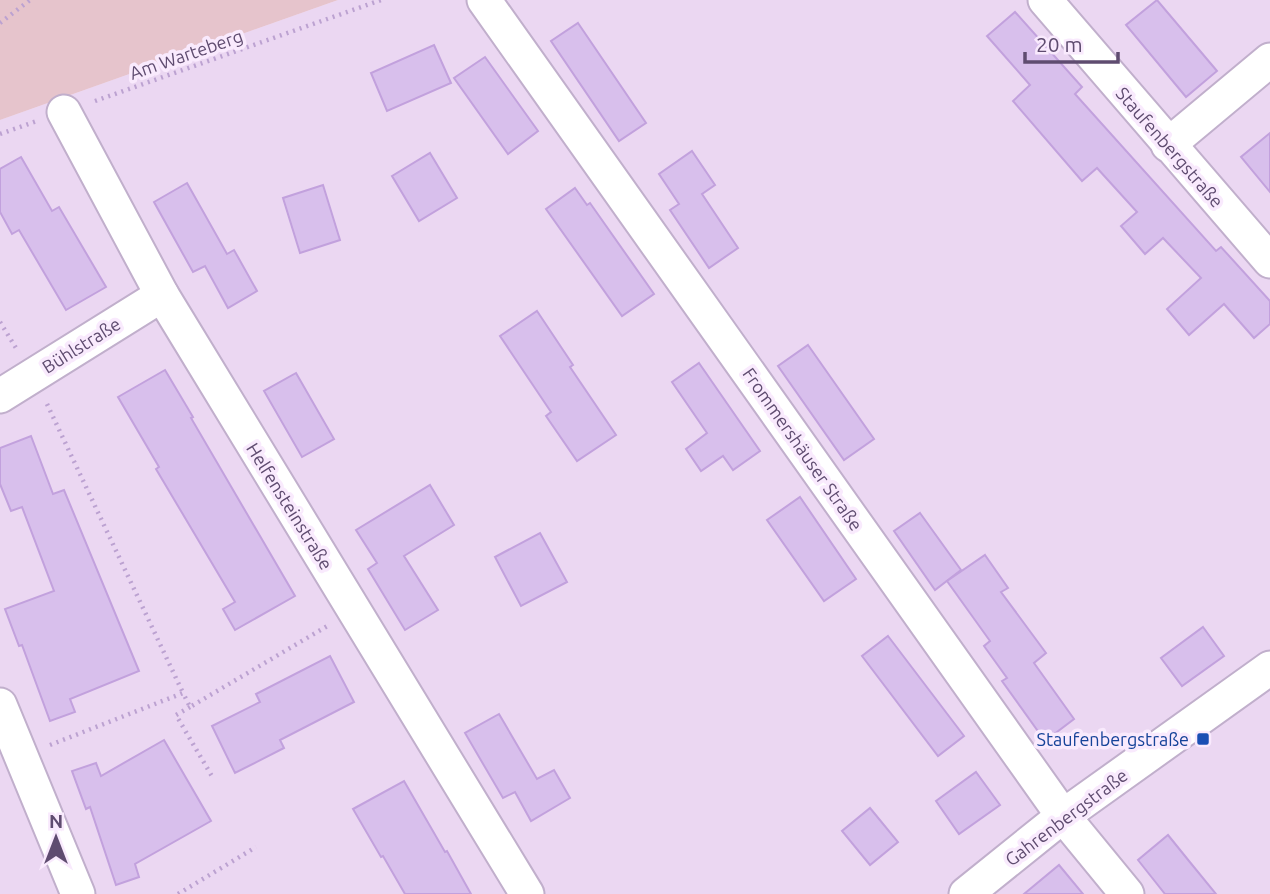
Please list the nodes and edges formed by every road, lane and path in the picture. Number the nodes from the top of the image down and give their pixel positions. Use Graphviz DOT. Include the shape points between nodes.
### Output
graph roads {
  1 [pos="30,0"];
  2 [pos="381,0"];
  3 [pos="484,0"];
  4 [pos="1045,0"];
  5 [pos="0,23"];
  6 [pos="1270,60"];
  7 [pos="64,112"];
  8 [pos="0,134"];
  9 [pos="1168,145"];
  10 [pos="1270,261"];
  11 [pos="162,295"];
  12 [pos="0,322"];
  13 [pos="33,375"];
  14 [pos="0,396"];
  15 [pos="355,610"];
  16 [pos="1270,668"];
  17 [pos="183,692"];
  18 [pos="0,705"];
  19 [pos="190,707"];
  20 [pos="21,756"];
  21 [pos="213,778"];
  22 [pos="1063,816"];
  23 [pos="256,847"];
  24 [pos="78,894"];
  25 [pos="178,894"];
  26 [pos="527,894"];
  27 [pos="966,894"];
  28 [pos="1127,894"];
  1 -- 5 [label="path"];
  2 -- 7 [label="path, Am Warteberg"];
  3 -- 22 [label="street, Frommershäuser Straße"];
  4 -- 9 [label="street, Staufenbergstraße"];
  6 -- 9 [label="street"];
  7 -- 8 [label="path, Am Warteberg"];
  7 -- 11 [label="street, Helfensteinstraße"];
  9 -- 10 [label="street, Staufenbergstraße"];
  11 -- 13 [label="street, Bühlstraße"];
  11 -- 15 [label="street, Helfensteinstraße"];
  12 -- 13 [label="path"];
  13 -- 14 [label="street, Bühlstraße"];
  13 -- 17 [label="path"];
  15 -- 19 [label="path"];
  15 -- 26 [label="street, Helfensteinstraße"];
  16 -- 22 [label="street, Gahrenbergstraße"];
  17 -- 19 [label="path"];
  17 -- 20 [label="path"];
  18 -- 20 [label="street"];
  19 -- 21 [label="path" via="176,715"];
  20 -- 24 [label="street"];
  22 -- 27 [label="street, Gahrenbergstraße"];
  22 -- 28 [label="street, Frommershäuser Straße"];
  23 -- 25 [label="path"];
}
